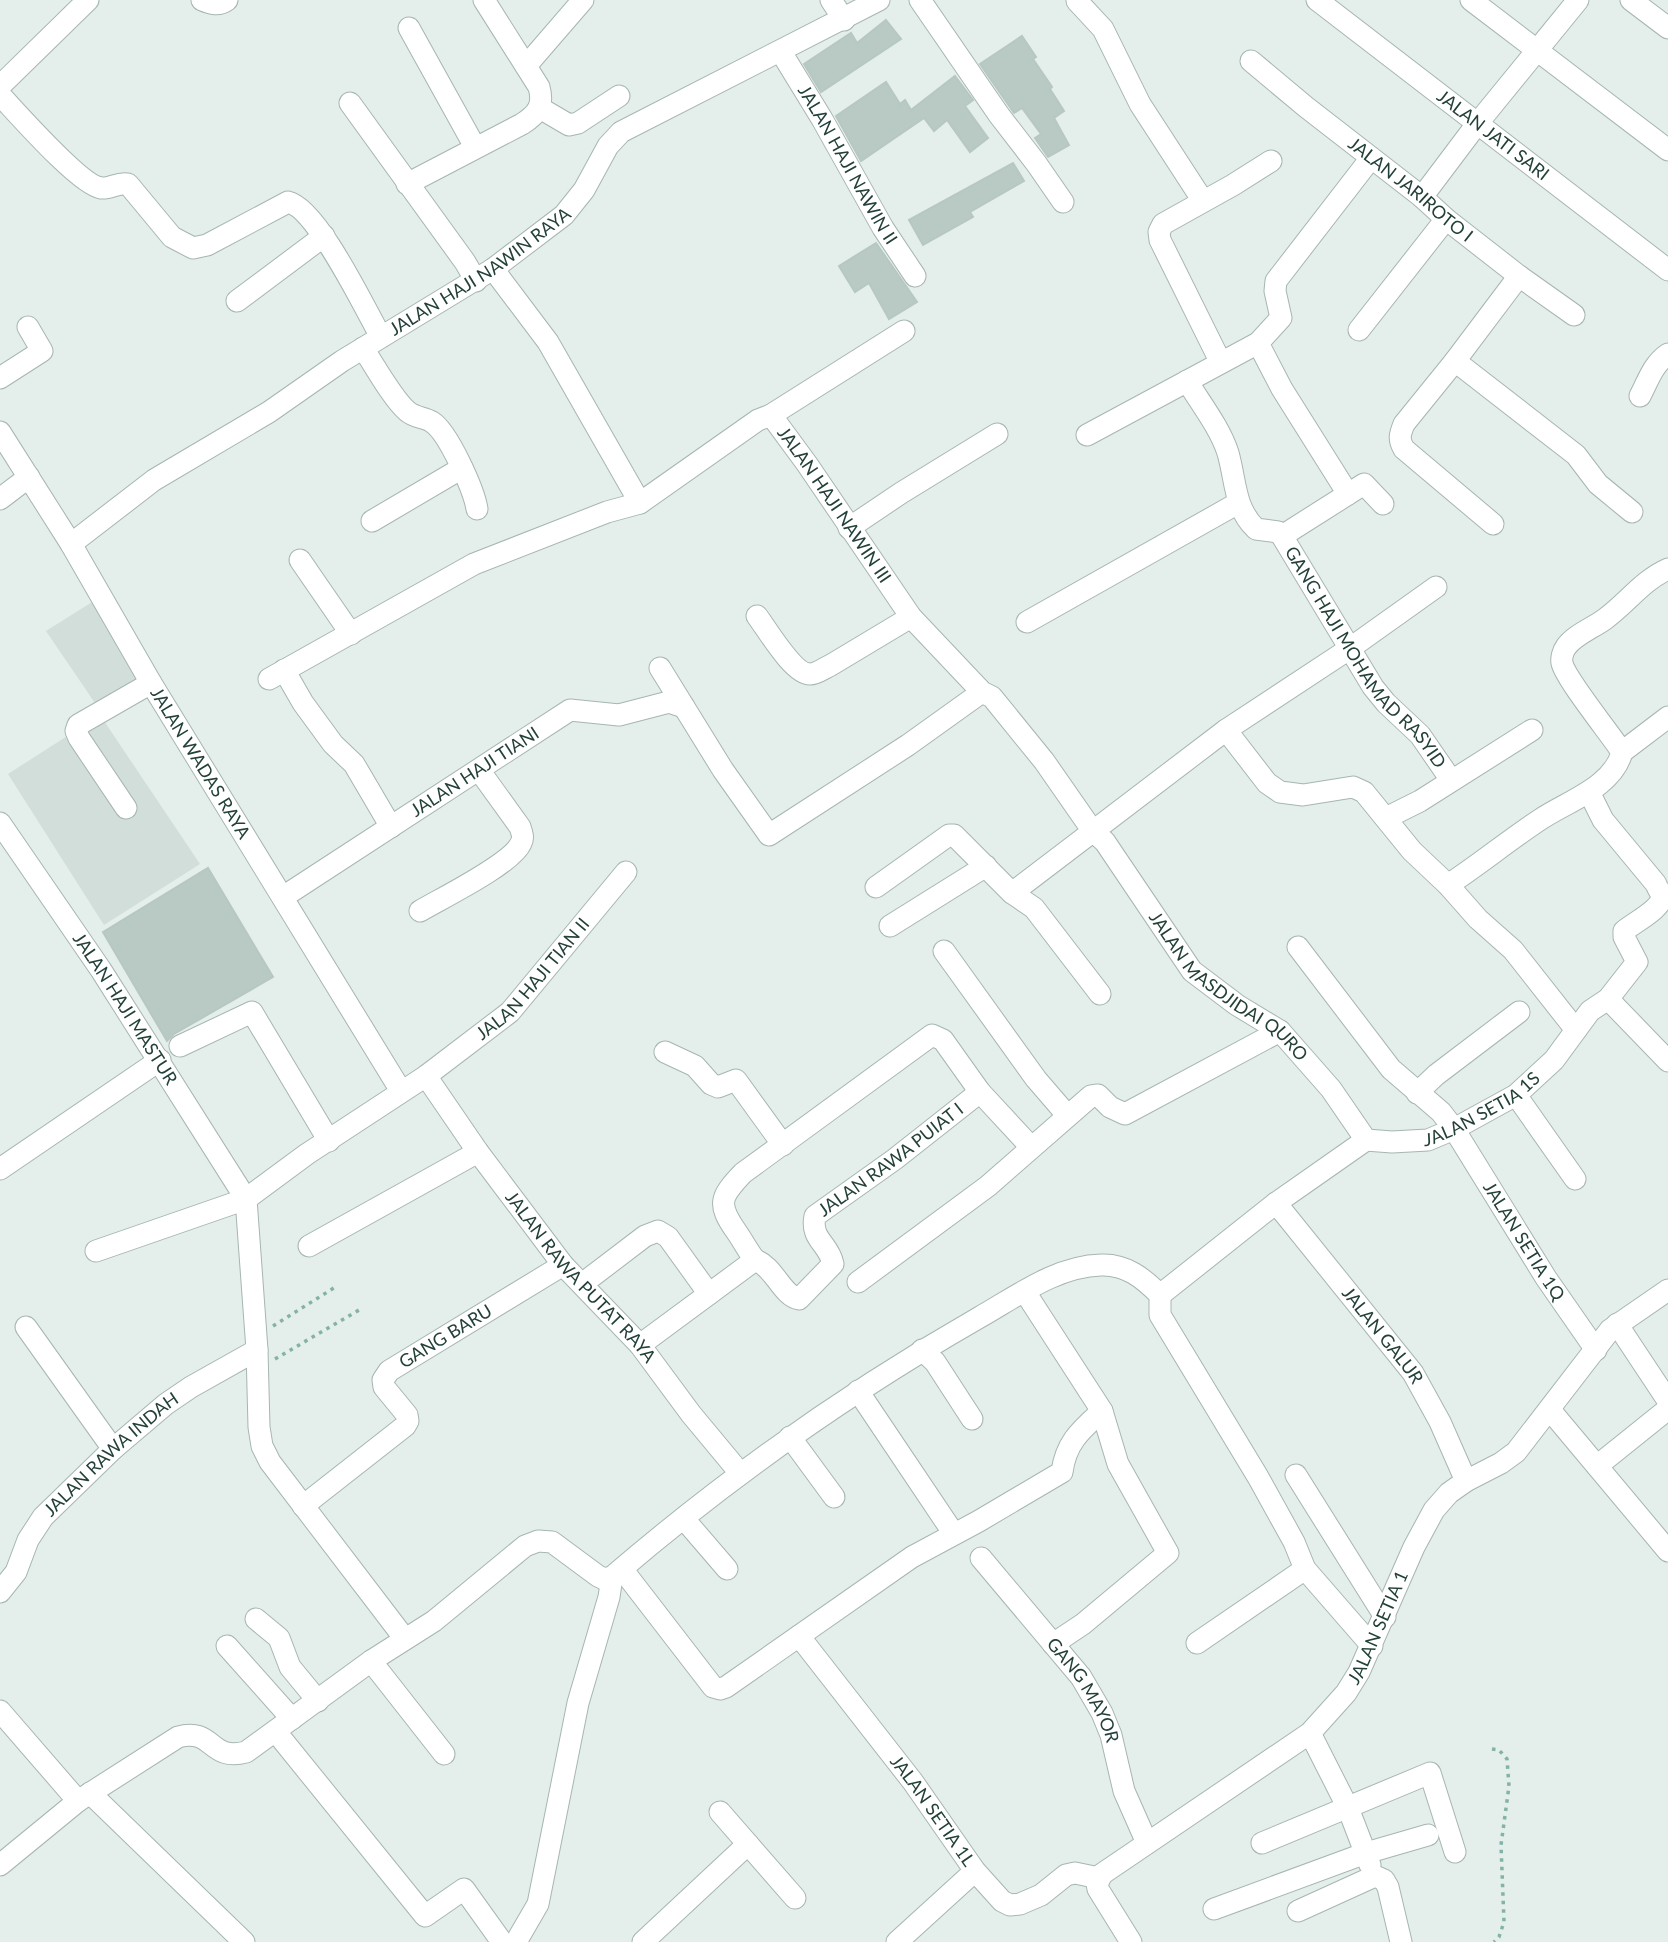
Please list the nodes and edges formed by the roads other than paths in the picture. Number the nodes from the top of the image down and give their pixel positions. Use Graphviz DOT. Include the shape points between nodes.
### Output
graph roads {
  1 [pos="88,0"];
  2 [pos="202,0"];
  3 [pos="227,0"];
  4 [pos="484,0"];
  5 [pos="583,0"];
  6 [pos="831,0"];
  7 [pos="879,0"];
  8 [pos="920,0"];
  9 [pos="1317,0"];
  10 [pos="1471,0"];
  11 [pos="1578,0"];
  12 [pos="1631,0"];
  13 [pos="1077,1"];
  14 [pos="844,20"];
  15 [pos="410,28"];
  16 [pos="1668,28"];
  17 [pos="1537,49"];
  18 [pos="781,52"];
  19 [pos="1251,61"];
  20 [pos="526,66"];
  21 [pos="0,86"];
  22 [pos="0,95"];
  23 [pos="619,96"];
  24 [pos="350,103"];
  25 [pos="540,108"];
  26 [pos="1477,124"];
  27 [pos="475,147"];
  28 [pos="1668,150"];
  29 [pos="1371,158"];
  30 [pos="1271,161"];
  31 [pos="407,184"];
  32 [pos="1422,197"];
  33 [pos="1203,201"];
  34 [pos="1063,202"];
  35 [pos="1446,219"];
  36 [pos="324,236"];
  37 [pos="1668,270"];
  38 [pos="485,275"];
  39 [pos="915,276"];
  40 [pos="1518,276"];
  41 [pos="237,301"];
  42 [pos="1574,315"];
  43 [pos="28,327"];
  44 [pos="1359,330"];
  45 [pos="904,331"];
  46 [pos="372,343"];
  47 [pos="1258,343"];
  48 [pos="1668,354"];
  49 [pos="1220,361"];
  50 [pos="1455,361"];
  51 [pos="0,378"];
  52 [pos="1187,382"];
  53 [pos="1640,396"];
  54 [pos="771,415"];
  55 [pos="0,432"];
  56 [pos="996,434"];
  57 [pos="1087,435"];
  58 [pos="462,468"];
  59 [pos="29,477"];
  60 [pos="1348,494"];
  61 [pos="0,499"];
  62 [pos="640,503"];
  63 [pos="1238,503"];
  64 [pos="1383,504"];
  65 [pos="477,509"];
  66 [pos="1632,512"];
  67 [pos="372,520"];
  68 [pos="1493,524"];
  69 [pos="849,528"];
  70 [pos="1282,536"];
  71 [pos="72,544"];
  72 [pos="300,560"];
  73 [pos="1668,569"];
  74 [pos="1436,587"];
  75 [pos="757,616"];
  76 [pos="911,617"];
  77 [pos="1027,622"];
  78 [pos="351,634"];
  79 [pos="1349,649"];
  80 [pos="660,668"];
  81 [pos="151,683"];
  82 [pos="982,692"];
  83 [pos="684,707"];
  84 [pos="1668,717"];
  85 [pos="1226,730"];
  86 [pos="1532,730"];
  87 [pos="1622,752"];
  88 [pos="479,770"];
  89 [pos="1451,780"];
  90 [pos="1589,792"];
  91 [pos="126,808"];
  92 [pos="1386,818"];
  93 [pos="0,823"];
  94 [pos="391,827"];
  95 [pos="1092,830"];
  96 [pos="986,866"];
  97 [pos="626,872"];
  98 [pos="1448,885"];
  99 [pos="876,887"];
  100 [pos="1012,893"];
  101 [pos="283,897"];
  102 [pos="420,911"];
  103 [pos="890,926"];
  104 [pos="1298,947"];
  105 [pos="944,951"];
  106 [pos="1100,994"];
  107 [pos="1608,999"];
  108 [pos="1519,1012"];
  109 [pos="1576,1030"];
  110 [pos="1280,1031"];
  111 [pos="180,1046"];
  112 [pos="665,1052"];
  113 [pos="160,1060"];
  114 [pos="1668,1061"];
  115 [pos="426,1076"];
  116 [pos="401,1091"];
  117 [pos="1417,1093"];
  118 [pos="1516,1095"];
  119 [pos="988,1100"];
  120 [pos="1067,1115"];
  121 [pos="1454,1129"];
  122 [pos="1366,1140"];
  123 [pos="329,1141"];
  124 [pos="783,1145"];
  125 [pos="1031,1147"];
  126 [pos="478,1152"];
  127 [pos="0,1169"];
  128 [pos="1575,1179"];
  129 [pos="246,1199"];
  130 [pos="1276,1203"];
  131 [pos="309,1246"];
  132 [pos="96,1251"];
  133 [pos="755,1260"];
  134 [pos="564,1265"];
  135 [pos="858,1282"];
  136 [pos="582,1284"];
  137 [pos="1668,1290"];
  138 [pos="1025,1292"];
  139 [pos="709,1294"];
  140 [pos="1160,1295"];
  141 [pos="1617,1324"];
  142 [pos="26,1327"];
  143 [pos="640,1345"];
  144 [pos="922,1350"];
  145 [pos="1596,1350"];
  146 [pos="257,1352"];
  147 [pos="858,1391"];
  148 [pos="1668,1401"];
  149 [pos="1668,1409"];
  150 [pos="1550,1410"];
  151 [pos="1102,1411"];
  152 [pos="972,1419"];
  153 [pos="790,1437"];
  154 [pos="113,1449"];
  155 [pos="1597,1466"];
  156 [pos="740,1473"];
  157 [pos="1296,1475"];
  158 [pos="1465,1481"];
  159 [pos="834,1497"];
  160 [pos="303,1506"];
  161 [pos="684,1518"];
  162 [pos="954,1534"];
  163 [pos="1668,1550"];
  164 [pos="981,1558"];
  165 [pos="727,1569"];
  166 [pos="1305,1569"];
  167 [pos="617,1573"];
  168 [pos="0,1592"];
  169 [pos="1385,1617"];
  170 [pos="256,1619"];
  171 [pos="799,1636"];
  172 [pos="404,1639"];
  173 [pos="1197,1643"];
  174 [pos="1054,1644"];
  175 [pos="227,1646"];
  176 [pos="1372,1646"];
  177 [pos="371,1661"];
  178 [pos="318,1701"];
  179 [pos="0,1711"];
  180 [pos="284,1725"];
  181 [pos="1310,1733"];
  182 [pos="444,1754"];
  183 [pos="84,1797"];
  184 [pos="1348,1808"];
  185 [pos="720,1812"];
  186 [pos="1428,1835"];
  187 [pos="1147,1843"];
  188 [pos="1262,1843"];
  189 [pos="748,1844"];
  190 [pos="1455,1852"];
  191 [pos="1366,1853"];
  192 [pos="0,1865"];
  193 [pos="975,1871"];
  194 [pos="1375,1876"];
  195 [pos="1099,1878"];
  196 [pos="795,1898"];
  197 [pos="1213,1909"];
  198 [pos="1298,1911"];
  199 [pos="234,1939"];
  200 [pos="502,1942"];
  201 [pos="516,1942"];
  202 [pos="643,1942"];
  203 [pos="897,1942"];
  204 [pos="1131,1942"];
  205 [pos="1401,1942"];
  1 -- 21 [label="street"];
  2 -- 3 [label="street" via="211,4"];
  4 -- 20 [label="street"];
  5 -- 20 [label="street"];
  6 -- 14 [label="street"];
  7 -- 14 [label="street, JALAN HAJI NAWIN RAYA"];
  8 -- 34 [label="street"];
  9 -- 26 [label="street, JALAN JATI SARI"];
  10 -- 17 [label="street"];
  11 -- 17 [label="street"];
  12 -- 16 [label="street"];
  13 -- 33 [label="street" via="1103,29 1140,104"];
  14 -- 18 [label="street, JALAN HAJI NAWIN RAYA"];
  15 -- 27 [label="street"];
  17 -- 26 [label="street"];
  17 -- 28 [label="street"];
  18 -- 38 [label="street, JALAN HAJI NAWIN RAYA" via="621,132 564,215"];
  18 -- 39 [label="street, JALAN HAJI NAWIN II"];
  19 -- 29 [label="street, JALAN JARIROTO I"];
  20 -- 25 [label="street" via="539,87"];
  22 -- 36 [label="street" via="60,159 95,186 128,184 182,244 193,248 207,245 288,202"];
  23 -- 25 [label="street" via="569,125"];
  24 -- 31 [label="street"];
  25 -- 27 [label="street" via="522,124"];
  26 -- 32 [label="street"];
  26 -- 37 [label="street, JALAN JATI SARI"];
  27 -- 31 [label="street"];
  29 -- 32 [label="street, JALAN JARIROTO I"];
  29 -- 47 [label="street" via="1276,281 1281,318"];
  30 -- 33 [label="street"];
  31 -- 38 [label="street" via="465,262"];
  32 -- 35 [label="street, JALAN JARIROTO I"];
  33 -- 49 [label="street" via="1163,224 1158,232"];
  35 -- 40 [label="street, JALAN JARIROTO I"];
  35 -- 44 [label="street"];
  36 -- 41 [label="street"];
  36 -- 46 [label="street"];
  38 -- 46 [label="street, JALAN HAJI NAWIN RAYA"];
  38 -- 62 [label="street" via="548,342"];
  40 -- 42 [label="street, JALAN JARIROTO I"];
  40 -- 50 [label="street"];
  43 -- 51 [label="street" via="43,351"];
  45 -- 54 [label="street"];
  46 -- 58 [label="street" via="406,410 439,428"];
  46 -- 71 [label="street, JALAN HAJI NAWIN RAYA" via="154,480"];
  47 -- 49 [label="street"];
  47 -- 60 [label="street"];
  48 -- 53 [label="street" via="1660,359"];
  49 -- 52 [label="street"];
  50 -- 66 [label="street" via="1576,455 1598,484"];
  50 -- 68 [label="street" via="1404,424 1399,441"];
  52 -- 57 [label="street"];
  52 -- 63 [label="street" via="1219,433"];
  54 -- 62 [label="street, JALAN HAJI NAWIN III"];
  54 -- 69 [label="street, JALAN HAJI NAWIN III"];
  55 -- 59 [label="street, JALAN WADAS RAYA"];
  56 -- 69 [label="street"];
  58 -- 65 [label="street"];
  58 -- 67 [label="street"];
  59 -- 61 [label="street"];
  59 -- 71 [label="street, JALAN WADAS RAYA"];
  60 -- 64 [label="street" via="1364,484"];
  60 -- 70 [label="street"];
  62 -- 78 [label="street, JALAN HAJI NAWIN III" via="474,564"];
  63 -- 70 [label="street" via="1256,529"];
  63 -- 77 [label="street"];
  69 -- 76 [label="street, JALAN HAJI NAWIN III"];
  70 -- 79 [label="street, GANG HAJI MOHAMAD RASYID"];
  71 -- 81 [label="street, JALAN WADAS RAYA"];
  72 -- 78 [label="street"];
  73 -- 87 [label="street" via="1655,574 1571,642 1562,656 1570,679"];
  74 -- 79 [label="street"];
  75 -- 76 [label="street" via="797,669 807,674 824,669"];
  76 -- 82 [label="street, JALAN HAJI NAWIN III"];
  78 -- 94 [label="street, JALAN HAJI NAWIN III" via="276,675 354,764"];
  79 -- 85 [label="street"];
  79 -- 89 [label="street, GANG HAJI MOHAMAD RASYID" via="1385,703 1420,736"];
  80 -- 83 [label="street"];
  81 -- 91 [label="street" via="78,725 76,731"];
  81 -- 101 [label="street, JALAN WADAS RAYA"];
  82 -- 83 [label="street" via="769,835"];
  82 -- 95 [label="street, JALAN HAJI NAWIN III" via="992,697 1028,741"];
  83 -- 88 [label="street, JALAN HAJI TIANI" via="669,702 619,715 570,710"];
  84 -- 87 [label="street"];
  85 -- 92 [label="street" via="1267,783 1280,792 1303,795 1353,787 1364,792"];
  85 -- 95 [label="street"];
  86 -- 89 [label="street"];
  87 -- 90 [label="street" via="1616,766"];
  88 -- 94 [label="street, JALAN HAJI TIANI"];
  88 -- 102 [label="street" via="520,827 522,843 483,875"];
  89 -- 92 [label="street"];
  90 -- 98 [label="street" via="1542,818"];
  90 -- 107 [label="street, JALAN SETIA 1S" via="1603,820 1662,894 1657,906 1624,931 1637,962"];
  92 -- 98 [label="street"];
  93 -- 113 [label="street, JALAN HAJI MASTUR"];
  94 -- 101 [label="street, JALAN HAJI TIANI"];
  95 -- 100 [label="street"];
  95 -- 110 [label="street, JALAN MASDJIDAI QURO" via="1105,842 1192,971"];
  96 -- 99 [label="street" via="949,835"];
  96 -- 100 [label="street"];
  96 -- 103 [label="street"];
  97 -- 115 [label="street, JALAN HAJI TIAN II" via="510,1012"];
  98 -- 109 [label="street" via="1513,950"];
  100 -- 106 [label="street" via="1034,908"];
  101 -- 116 [label="street, JALAN WADAS RAYA"];
  104 -- 117 [label="street, JALAN SETIA 1Q" via="1391,1069"];
  105 -- 120 [label="street"];
  107 -- 109 [label="street, JALAN SETIA 1S" via="1590,1011"];
  107 -- 114 [label="street"];
  108 -- 117 [label="street"];
  109 -- 118 [label="street, JALAN SETIA 1S" via="1554,1060"];
  110 -- 120 [label="street" via="1125,1114 1095,1094"];
  110 -- 122 [label="street, JALAN MASDJIDAI QURO" via="1331,1089"];
  111 -- 123 [label="street" via="252,1012"];
  112 -- 124 [label="street" via="695,1066 718,1087 736,1080"];
  113 -- 127 [label="street"];
  113 -- 129 [label="street, JALAN HAJI MASTUR"];
  115 -- 116 [label="street, JALAN HAJI TIAN II"];
  115 -- 126 [label="street, JALAN RAWA PUTAT RAYA"];
  116 -- 123 [label="street, JALAN HAJI TIAN II"];
  117 -- 121 [label="street, JALAN SETIA 1Q"];
  118 -- 121 [label="street, JALAN SETIA 1S"];
  118 -- 128 [label="street"];
  119 -- 124 [label="street" via="943,1040 932,1035"];
  119 -- 125 [label="street"];
  119 -- 133 [label="street, JALAN RAWA PUIAT I" via="815,1216 815,1234 833,1264 799,1299 790,1296 763,1262"];
  120 -- 125 [label="street"];
  121 -- 122 [label="street, JALAN SETIA 1S" via="1428,1140"];
  121 -- 145 [label="street, JALAN SETIA 1Q"];
  122 -- 130 [label="street"];
  123 -- 129 [label="street, JALAN HAJI TIAN II"];
  124 -- 133 [label="street, JALAN RAWA PUIAT I" via="743,1173 725,1193 726,1219"];
  125 -- 135 [label="street" via="988,1186"];
  126 -- 131 [label="street"];
  126 -- 134 [label="street, JALAN RAWA PUTAT RAYA"];
  129 -- 132 [label="street, JALAN HAJI TIAN II"];
  129 -- 146 [label="street"];
  130 -- 140 [label="street"];
  130 -- 158 [label="street, JALAN GALUR" via="1413,1373"];
  133 -- 139 [label="street"];
  134 -- 136 [label="street, JALAN RAWA PUTAT RAYA"];
  134 -- 160 [label="street, GANG BARU" via="389,1371 384,1387 407,1415 405,1426"];
  136 -- 139 [label="street" via="658,1231 668,1237"];
  136 -- 143 [label="street, JALAN RAWA PUTAT RAYA"];
  137 -- 141 [label="street, JALAN SETIA 1"];
  138 -- 140 [label="street" via="1070,1270 1104,1264 1142,1277"];
  138 -- 144 [label="street"];
  138 -- 151 [label="street"];
  139 -- 143 [label="street"];
  140 -- 166 [label="street" via="1160,1315 1258,1477"];
  141 -- 145 [label="street, JALAN SETIA 1"];
  141 -- 148 [label="street"];
  142 -- 154 [label="street"];
  143 -- 156 [label="street, JALAN RAWA PUTAT RAYA"];
  144 -- 147 [label="street"];
  144 -- 152 [label="street"];
  145 -- 150 [label="street, JALAN SETIA 1"];
  146 -- 154 [label="street, JALAN RAWA INDAH" via="191,1387"];
  146 -- 160 [label="street" via="262,1446"];
  147 -- 153 [label="street"];
  147 -- 162 [label="street"];
  149 -- 155 [label="street"];
  150 -- 155 [label="street"];
  150 -- 158 [label="street, JALAN SETIA 1" via="1516,1452"];
  151 -- 162 [label="street" via="1076,1434 1062,1472"];
  151 -- 174 [label="street" via="1118,1464 1168,1553"];
  153 -- 156 [label="street"];
  153 -- 159 [label="street"];
  154 -- 168 [label="street, JALAN RAWA INDAH" via="43,1517 16,1572"];
  155 -- 163 [label="street"];
  156 -- 161 [label="street"];
  157 -- 169 [label="street"];
  158 -- 169 [label="street, JALAN SETIA 1" via="1434,1510"];
  160 -- 172 [label="street"];
  161 -- 165 [label="street"];
  161 -- 167 [label="street"];
  162 -- 171 [label="street" via="912,1557"];
  164 -- 174 [label="street, GANG MAYOR"];
  166 -- 173 [label="street"];
  166 -- 176 [label="street"];
  167 -- 171 [label="street" via="713,1687 726,1687"];
  167 -- 172 [label="street" via="604,1579 552,1542 538,1541 519,1550 434,1621"];
  167 -- 201 [label="street" via="578,1703 538,1904"];
  169 -- 176 [label="street, JALAN SETIA 1"];
  170 -- 178 [label="street" via="279,1638 290,1667"];
  171 -- 193 [label="street, JALAN SETIA 1L" via="913,1782"];
  172 -- 177 [label="street"];
  174 -- 187 [label="street, GANG MAYOR" via="1107,1723 1124,1791"];
  175 -- 180 [label="street"];
  176 -- 181 [label="street, JALAN SETIA 1" via="1346,1693"];
  177 -- 178 [label="street"];
  177 -- 182 [label="street"];
  178 -- 180 [label="street"];
  179 -- 183 [label="street"];
  180 -- 183 [label="street" via="246,1752 234,1755 224,1754 200,1736 177,1737"];
  180 -- 200 [label="street" via="425,1916 464,1889"];
  181 -- 184 [label="street"];
  181 -- 187 [label="street, JALAN SETIA 1"];
  183 -- 192 [label="street"];
  183 -- 199 [label="street"];
  184 -- 188 [label="street"];
  184 -- 190 [label="street" via="1430,1773"];
  184 -- 191 [label="street"];
  185 -- 189 [label="street"];
  186 -- 191 [label="street"];
  187 -- 195 [label="street, JALAN SETIA 1"];
  189 -- 196 [label="street"];
  189 -- 202 [label="street"];
  191 -- 194 [label="street"];
  191 -- 197 [label="street"];
  193 -- 195 [label="street, JALAN SETIA 1L" via="1010,1905 1041,1895 1075,1872"];
  193 -- 203 [label="street"];
  194 -- 198 [label="street"];
  194 -- 205 [label="street" via="1388,1887"];
  195 -- 204 [label="street" via="1098,1889"];
}
